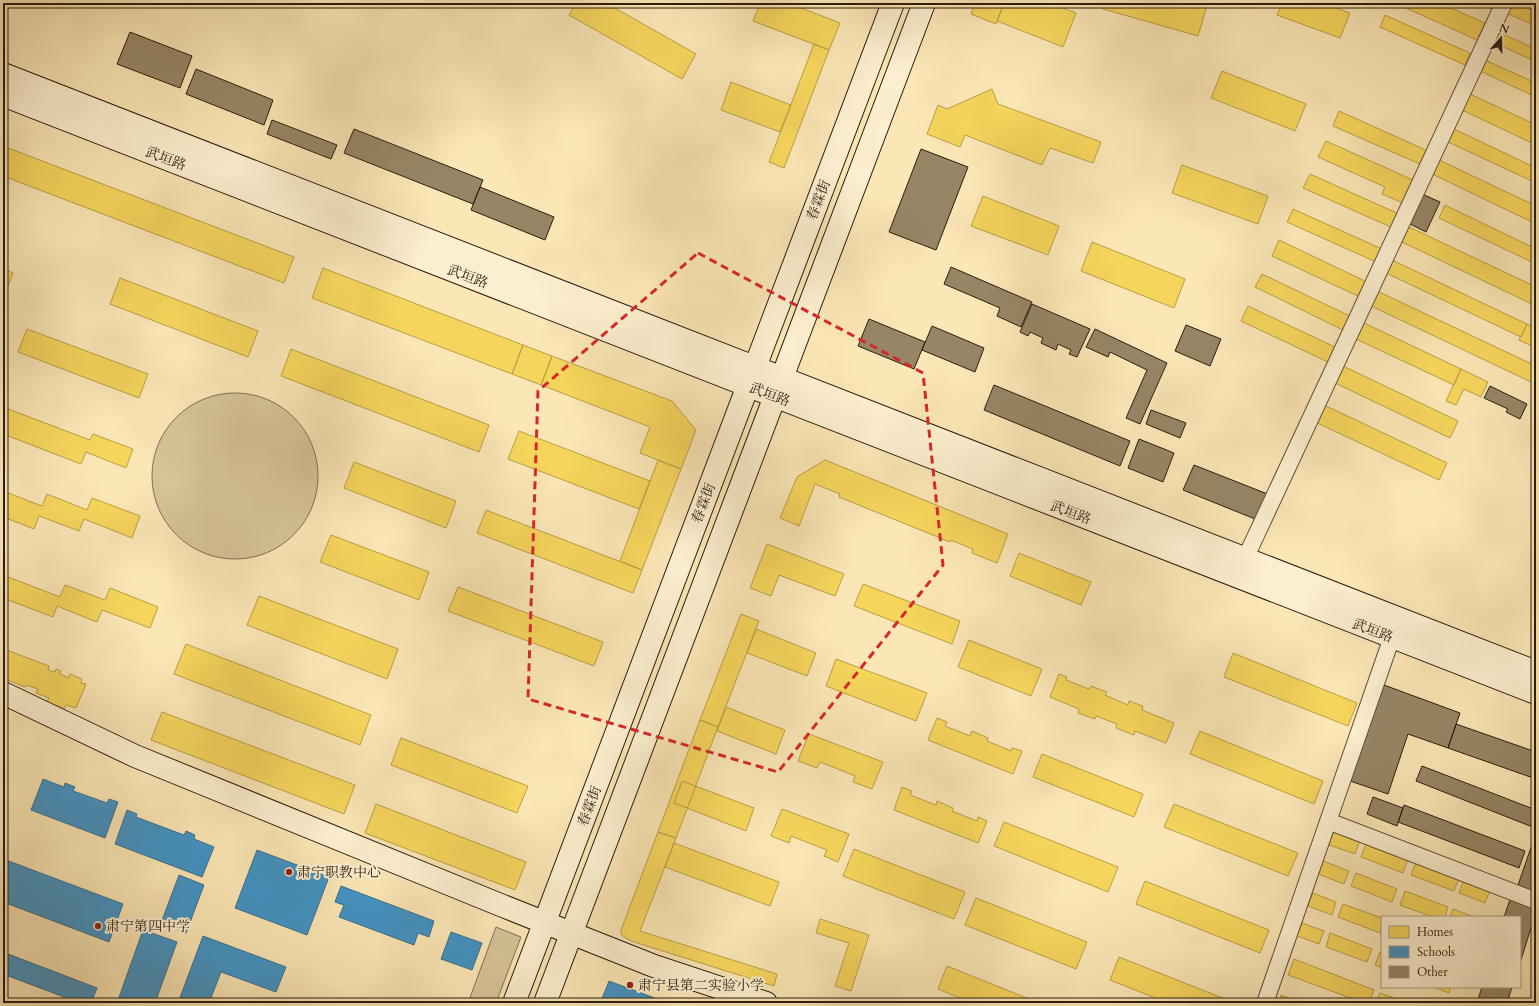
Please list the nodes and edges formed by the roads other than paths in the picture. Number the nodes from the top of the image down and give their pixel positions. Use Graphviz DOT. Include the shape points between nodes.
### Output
graph roads {
  1 [pos="893,3"];
  2 [pos="924,3"];
  3 [pos="1504,3"];
  4 [pos="3,74"];
  5 [pos="3,95"];
  6 [pos="751,376"];
  7 [pos="778,387"];
  8 [pos="1245,559"];
  9 [pos="1392,637"];
  10 [pos="1536,672"];
  11 [pos="3,693"];
  12 [pos="1536,693"];
  13 [pos="1328,821"];
  14 [pos="1536,901"];
  15 [pos="544,922"];
  16 [pos="571,933"];
  17 [pos="514,1003"];
  18 [pos="545,1003"];
  19 [pos="766,1003"];
  20 [pos="1265,1003"];
  1 -- 6 [label="main road, 春霖街"];
  2 -- 7 [label="main road, 春霖街"];
  3 -- 8 [label="street"];
  4 -- 6 [label="main road, 武垣路"];
  5 -- 6 [label="main road, 武垣路"];
  6 -- 7 [label="main road, 武垣路"];
  6 -- 15 [label="main road, 春霖街"];
  7 -- 8 [label="main road, 武垣路"];
  7 -- 9 [label="main road, 武垣路"];
  7 -- 16 [label="main road, 春霖街"];
  8 -- 10 [label="main road, 武垣路"];
  9 -- 12 [label="main road, 武垣路"];
  9 -- 13 [label="street"];
  11 -- 15 [label="main road" via="135,756"];
  13 -- 14 [label="street"];
  13 -- 20 [label="street"];
  15 -- 16 [label="main road"];
  15 -- 17 [label="main road, 春霖街"];
  16 -- 18 [label="main road, 春霖街"];
  16 -- 19 [label="main road" via="654,966"];
}
